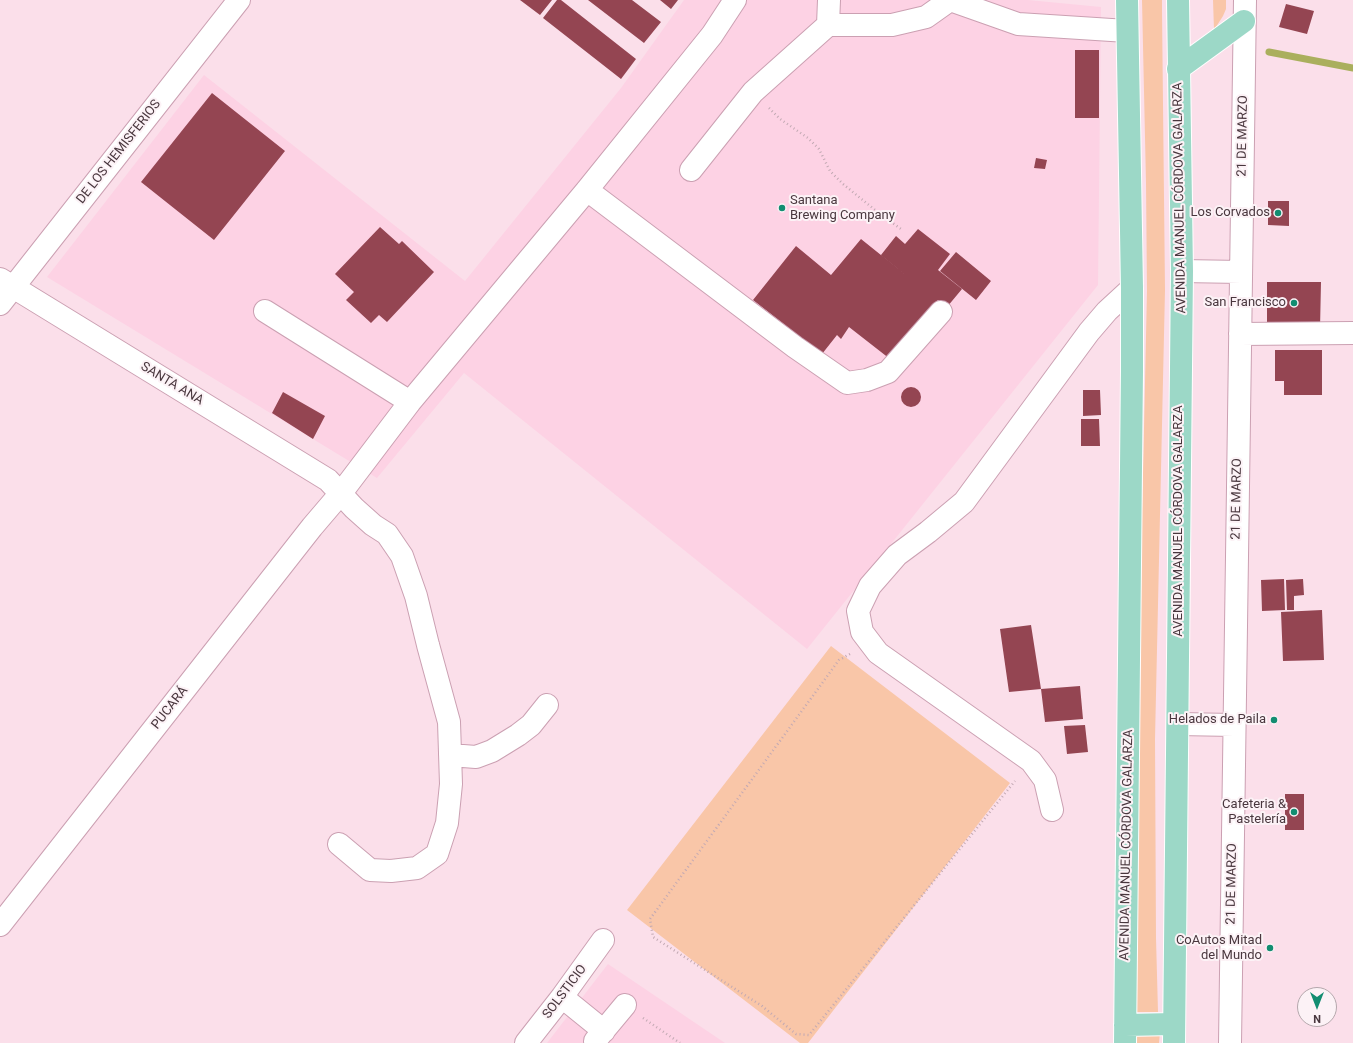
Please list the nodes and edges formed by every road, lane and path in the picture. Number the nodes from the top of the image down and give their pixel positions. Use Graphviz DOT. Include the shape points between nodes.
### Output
graph roads {
  1 [pos="239,0"];
  2 [pos="735,0"];
  3 [pos="828,0"];
  4 [pos="950,0"];
  5 [pos="1126,0"];
  6 [pos="1178,0"];
  7 [pos="1244,10"];
  8 [pos="828,24"];
  9 [pos="1127,31"];
  10 [pos="1178,69"];
  11 [pos="754,92"];
  12 [pos="691,170"];
  13 [pos="587,190"];
  14 [pos="901,229"];
  15 [pos="1182,271"];
  16 [pos="1241,272"];
  17 [pos="1132,288"];
  18 [pos="4,290"];
  19 [pos="265,311"];
  20 [pos="941,312"];
  21 [pos="1353,333"];
  22 [pos="1240,334"];
  23 [pos="410,402"];
  24 [pos="341,493"];
  25 [pos="856,656"];
  26 [pos="547,705"];
  27 [pos="1178,724"];
  28 [pos="1234,725"];
  29 [pos="450,755"];
  30 [pos="1021,786"];
  31 [pos="1052,810"];
  32 [pos="339,844"];
  33 [pos="0,925"];
  34 [pos="603,940"];
  35 [pos="562,996"];
  36 [pos="625,1005"];
  37 [pos="1174,1033"];
  38 [pos="1125,1034"];
  39 [pos="599,1037"];
  40 [pos="526,1043"];
  41 [pos="680,1043"];
  42 [pos="1230,1043"];
  1 -- 18 [label="street, DE LOS HEMISFERIOS"];
  2 -- 13 [label="street, PUCARÁ" via="712,35"];
  3 -- 8 [label="street"];
  4 -- 8 [label="street" via="926,17 892,24"];
  4 -- 9 [label="street" via="1018,24"];
  5 -- 9 [label="main road, AVENIDA MANUEL CÓRDOVA GALARZA"];
  6 -- 10 [label="main road, AVENIDA MANUEL CÓRDOVA GALARZA"];
  7 -- 10 [label="main road"];
  7 -- 16 [label="street, 21 DE MARZO"];
  8 -- 11 [label="street"];
  9 -- 17 [label="main road, AVENIDA MANUEL CÓRDOVA GALARZA"];
  10 -- 15 [label="main road, AVENIDA MANUEL CÓRDOVA GALARZA"];
  11 -- 12 [label="street"];
  11 -- 14 [label="path" via="780,119 808,138 818,149 830,172"];
  13 -- 20 [label="street" via="848,383 867,380 888,372"];
  13 -- 23 [label="street, PUCARÁ"];
  15 -- 16 [label="street"];
  15 -- 27 [label="main road, AVENIDA MANUEL CÓRDOVA GALARZA"];
  16 -- 22 [label="street, 21 DE MARZO"];
  17 -- 31 [label="street" via="1089,332 964,502 897,555 870,586 858,611 862,632 878,653 1031,761 1045,780"];
  17 -- 38 [label="main road, AVENIDA MANUEL CÓRDOVA GALARZA"];
  18 -- 24 [label="street, SANTA ANA" via="328,480"];
  19 -- 23 [label="street"];
  21 -- 22 [label="street"];
  22 -- 28 [label="street, 21 DE MARZO"];
  23 -- 24 [label="street, PUCARÁ"];
  24 -- 29 [label="street, SANTA ANA" via="354,508 387,534 402,556 416,596 449,722"];
  24 -- 33 [label="street, PUCARÁ" via="302,539"];
  25 -- 30 [label="path" via="851,653 839,660 650,919 653,937 762,1006 796,1034 809,1035 1015,781"];
  26 -- 29 [label="street" via="531,725 492,751 476,757"];
  27 -- 28 [label="street"];
  27 -- 37 [label="main road, AVENIDA MANUEL CÓRDOVA GALARZA"];
  28 -- 42 [label="street, 21 DE MARZO"];
  29 -- 32 [label="street, SANTA ANA" via="451,784 447,823 437,854 417,868 370,870"];
  34 -- 35 [label="street, SOLSTICIO"];
  35 -- 39 [label="street"];
  35 -- 40 [label="street, SOLSTICIO"];
  36 -- 39 [label="street"];
  36 -- 41 [label="path"];
  37 -- 38 [label="main road"];
}
